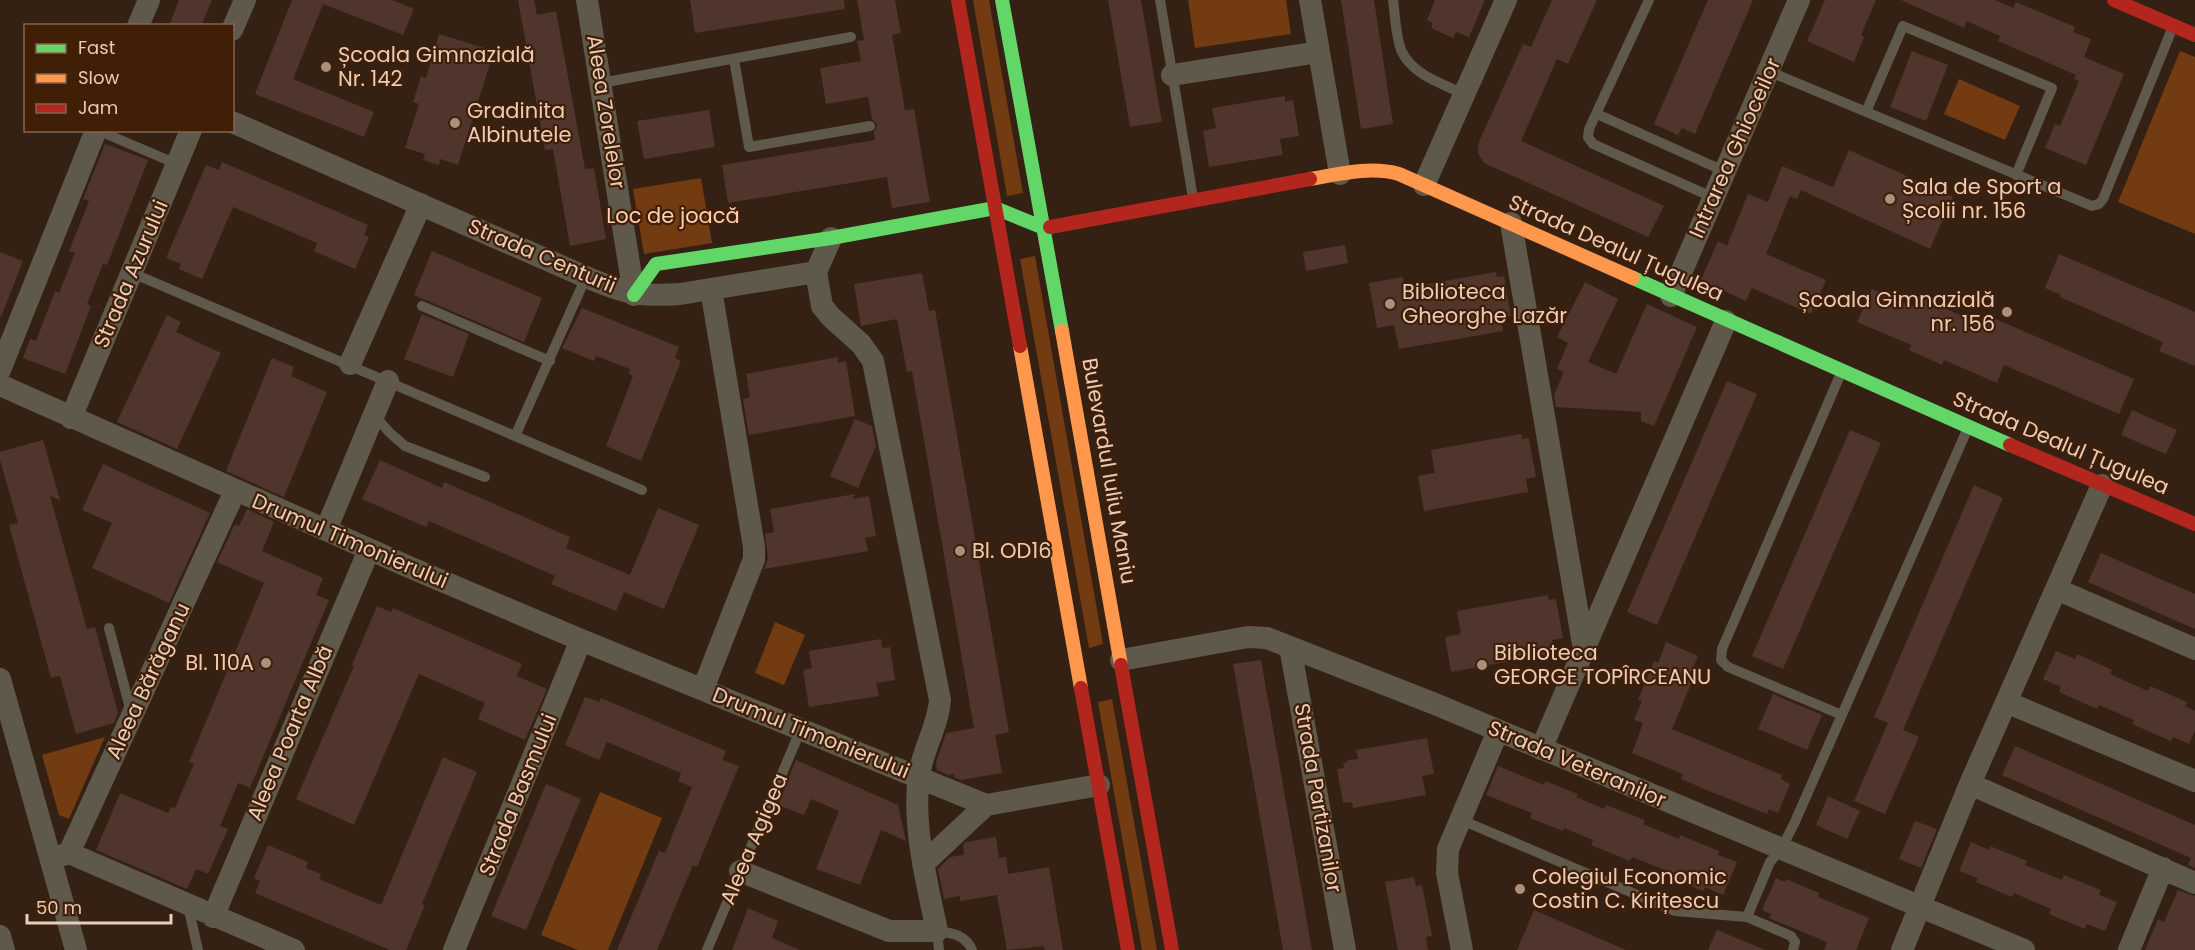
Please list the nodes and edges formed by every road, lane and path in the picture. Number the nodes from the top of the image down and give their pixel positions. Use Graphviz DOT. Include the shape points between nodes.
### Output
graph roads {
  1 [pos="149,0"];
  2 [pos="245,0"];
  3 [pos="588,0"];
  4 [pos="958,0"];
  5 [pos="1002,0"];
  6 [pos="1160,0"];
  7 [pos="1310,0"];
  8 [pos="1393,0"];
  9 [pos="1506,0"];
  10 [pos="1649,0"];
  11 [pos="1799,0"];
  12 [pos="2127,3"];
  13 [pos="139,24"];
  14 [pos="234,25"];
  15 [pos="2174,26"];
  16 [pos="2195,35"];
  17 [pos="851,37"];
  18 [pos="1318,52"];
  19 [pos="734,59"];
  20 [pos="1768,71"];
  21 [pos="1172,75"];
  22 [pos="601,83"];
  23 [pos="1464,94"];
  24 [pos="1866,112"];
  25 [pos="1596,114"];
  26 [pos="234,123"];
  27 [pos="870,126"];
  28 [pos="95,132"];
  29 [pos="101,132"];
  30 [pos="189,132"];
  31 [pos="177,164"];
  32 [pos="1724,171"];
  33 [pos="1340,174"];
  34 [pos="2016,175"];
  35 [pos="1424,185"];
  36 [pos="1712,197"];
  37 [pos="1194,201"];
  38 [pos="420,204"];
  39 [pos="995,208"];
  40 [pos="1511,223"];
  41 [pos="1044,228"];
  42 [pos="831,238"];
  43 [pos="816,272"];
  44 [pos="132,273"];
  45 [pos="586,277"];
  46 [pos="711,289"];
  47 [pos="634,295"];
  48 [pos="1671,296"];
  49 [pos="422,306"];
  50 [pos="1726,321"];
  51 [pos="550,361"];
  52 [pos="350,364"];
  53 [pos="0,369"];
  54 [pos="1843,370"];
  55 [pos="388,381"];
  56 [pos="0,385"];
  57 [pos="374,415"];
  58 [pos="71,418"];
  59 [pos="1969,427"];
  60 [pos="516,434"];
  61 [pos="485,477"];
  62 [pos="2102,485"];
  63 [pos="642,489"];
  64 [pos="235,490"];
  65 [pos="2195,524"];
  66 [pos="326,530"];
  67 [pos="369,550"];
  68 [pos="2056,589"];
  69 [pos="109,628"];
  70 [pos="581,640"];
  71 [pos="1290,647"];
  72 [pos="2195,649"];
  73 [pos="1584,650"];
  74 [pos="1120,660"];
  75 [pos="0,679"];
  76 [pos="704,689"];
  77 [pos="2006,702"];
  78 [pos="132,715"];
  79 [pos="1842,715"];
  80 [pos="801,729"];
  81 [pos="1498,731"];
  82 [pos="1541,749"];
  83 [pos="919,777"];
  84 [pos="2195,781"];
  85 [pos="1970,784"];
  86 [pos="1099,785"];
  87 [pos="986,805"];
  88 [pos="1459,819"];
  89 [pos="1781,849"];
  90 [pos="60,856"];
  91 [pos="923,864"];
  92 [pos="2163,868"];
  93 [pos="740,871"];
  94 [pos="2195,883"];
  95 [pos="188,906"];
  96 [pos="1920,908"];
  97 [pos="213,917"];
  98 [pos="1747,917"];
  99 [pos="0,936"];
  100 [pos="938,941"];
  101 [pos="4,950"];
  102 [pos="76,950"];
  103 [pos="198,950"];
  104 [pos="294,950"];
  105 [pos="454,950"];
  106 [pos="707,950"];
  107 [pos="972,950"];
  108 [pos="1128,950"];
  109 [pos="1172,950"];
  110 [pos="1345,950"];
  111 [pos="1462,950"];
  112 [pos="1793,950"];
  113 [pos="1902,950"];
  114 [pos="2024,950"];
  115 [pos="2129,950"];
  1 -- 13 [label="street"];
  2 -- 14 [label="street"];
  3 -- 22 [label="street, Aleea Zorelelor"];
  4 -- 39 [label="main road"];
  5 -- 41 [label="main road, Bulevardul Iuliu Maniu"];
  6 -- 21 [label="lane"];
  7 -- 18 [label="street"];
  8 -- 23 [label="lane" via="1401,51 1409,63 1421,74"];
  9 -- 23 [label="street"];
  10 -- 25 [label="lane"];
  11 -- 20 [label="street, Intrarea Ghioceilor"];
  12 -- 15 [label="main road"];
  15 -- 16 [label="main road"];
  15 -- 34 [label="lane" via="2099,204 2086,205"];
  17 -- 19 [label="lane"];
  18 -- 21 [label="street"];
  18 -- 33 [label="street"];
  19 -- 22 [label="lane"];
  19 -- 27 [label="lane" via="749,147"];
  20 -- 24 [label="lane"];
  20 -- 32 [label="street, Intrarea Ghioceilor"];
  21 -- 37 [label="lane"];
  22 -- 47 [label="street, Aleea Zorelelor"];
  23 -- 35 [label="street"];
  24 -- 34 [label="lane"];
  24 -- 34 [label="lane" via="1903,26 2052,88"];
  25 -- 32 [label="lane"];
  25 -- 36 [label="lane" via="1588,137 1593,144"];
  26 -- 38 [label="street, Strada Centurii"];
  28 -- 53 [label="street"];
  29 -- 31 [label="lane"];
  30 -- 31 [label="street, Strada Azurului"];
  31 -- 44 [label="street, Strada Azurului"];
  32 -- 36 [label="street, Intrarea Ghioceilor"];
  33 -- 35 [label="main road, Strada Dealul Țugulea" via="1384,170"];
  33 -- 37 [label="main road, Strada Dealul Țugulea"];
  35 -- 40 [label="main road, Strada Dealul Țugulea"];
  36 -- 48 [label="street, Intrarea Ghioceilor"];
  37 -- 41 [label="main road, Strada Dealul Țugulea"];
  38 -- 45 [label="street, Strada Centurii"];
  38 -- 52 [label="street"];
  39 -- 41 [label="main road"];
  39 -- 42 [label="main road, Strada Centurii"];
  39 -- 86 [label="main road"];
  40 -- 48 [label="main road, Strada Dealul Țugulea"];
  40 -- 73 [label="street"];
  41 -- 74 [label="main road, Bulevardul Iuliu Maniu"];
  42 -- 43 [label="street"];
  42 -- 47 [label="main road, Strada Centurii" via="656,264"];
  43 -- 46 [label="street"];
  43 -- 83 [label="street" via="822,306 873,361 940,700"];
  44 -- 52 [label="lane"];
  44 -- 58 [label="street, Strada Azurului"];
  45 -- 47 [label="street, Strada Centurii"];
  45 -- 51 [label="lane"];
  46 -- 47 [label="street" via="660,296"];
  46 -- 76 [label="street, Drumul Timonierului" via="754,559"];
  48 -- 50 [label="main road, Strada Dealul Țugulea"];
  49 -- 51 [label="lane"];
  50 -- 54 [label="main road, Strada Dealul Țugulea"];
  50 -- 73 [label="street"];
  51 -- 60 [label="lane"];
  52 -- 55 [label="lane"];
  54 -- 59 [label="main road, Strada Dealul Țugulea"];
  54 -- 79 [label="lane" via="1722,649 1721,660 1728,667"];
  55 -- 57 [label="street"];
  55 -- 60 [label="lane"];
  56 -- 58 [label="street, Drumul Timonierului"];
  57 -- 61 [label="lane" via="405,446"];
  57 -- 66 [label="street"];
  58 -- 64 [label="street, Drumul Timonierului"];
  59 -- 62 [label="main road, Strada Dealul Țugulea"];
  59 -- 79 [label="lane"];
  60 -- 63 [label="lane"];
  62 -- 65 [label="main road, Strada Dealul Țugulea"];
  62 -- 68 [label="street"];
  64 -- 66 [label="street, Drumul Timonierului"];
  64 -- 78 [label="street, Aleea Bărăganu"];
  66 -- 67 [label="street, Drumul Timonierului"];
  67 -- 70 [label="street, Drumul Timonierului"];
  67 -- 97 [label="street, Aleea Poarta Albă"];
  68 -- 72 [label="street"];
  68 -- 77 [label="street"];
  69 -- 78 [label="lane"];
  70 -- 76 [label="street, Drumul Timonierului"];
  70 -- 105 [label="street, Strada Basmului"];
  71 -- 74 [label="street, Strada Veteranilor" via="1257,636"];
  71 -- 81 [label="street, Strada Veteranilor"];
  71 -- 110 [label="street, Strada Partizanilor"];
  73 -- 82 [label="street"];
  74 -- 109 [label="main road, Bulevardul Iuliu Maniu"];
  75 -- 90 [label="street"];
  76 -- 80 [label="street, Drumul Timonierului"];
  77 -- 84 [label="street"];
  77 -- 85 [label="street"];
  78 -- 90 [label="street, Aleea Bărăganu"];
  79 -- 89 [label="lane"];
  80 -- 83 [label="street, Drumul Timonierului"];
  80 -- 93 [label="lane, Aleea Agigea"];
  81 -- 82 [label="street, Strada Veteranilor"];
  81 -- 88 [label="street"];
  82 -- 89 [label="street, Strada Veteranilor"];
  83 -- 87 [label="street, Drumul Timonierului"];
  83 -- 91 [label="street"];
  85 -- 92 [label="street"];
  85 -- 96 [label="street"];
  86 -- 87 [label="street"];
  86 -- 108 [label="main road"];
  87 -- 91 [label="street"];
  88 -- 98 [label="lane" via="1675,911"];
  88 -- 111 [label="street" via="1448,849 1447,873"];
  89 -- 96 [label="street, Strada Veteranilor"];
  89 -- 98 [label="lane" via="1770,862"];
  90 -- 95 [label="street"];
  90 -- 102 [label="street"];
  91 -- 100 [label="street"];
  92 -- 94 [label="street"];
  92 -- 115 [label="street"];
  93 -- 100 [label="street" via="889,931"];
  93 -- 106 [label="lane, Aleea Agigea"];
  95 -- 97 [label="street"];
  95 -- 103 [label="lane"];
  96 -- 113 [label="street"];
  96 -- 114 [label="street, Strada Veteranilor"];
  97 -- 104 [label="street"];
  98 -- 112 [label="lane" via="1791,936 1795,942"];
  99 -- 101 [label="street"];
  100 -- 107 [label="lane" via="954,933 966,940"];
}
